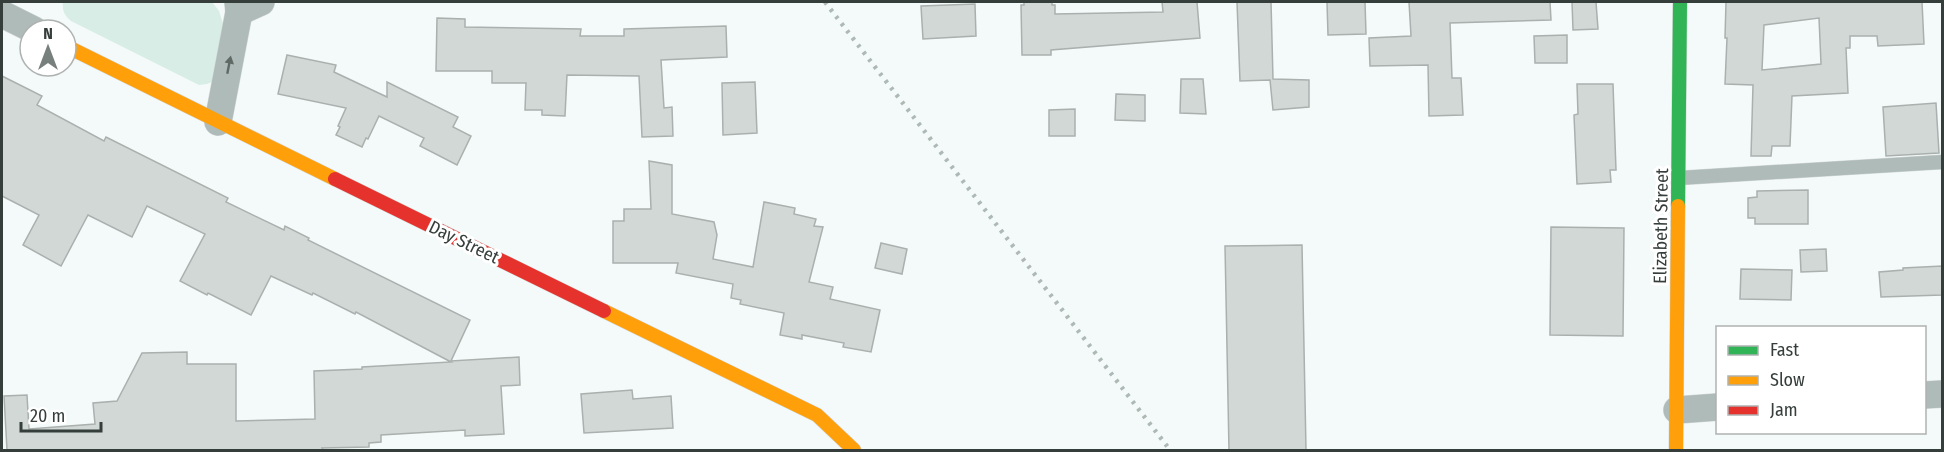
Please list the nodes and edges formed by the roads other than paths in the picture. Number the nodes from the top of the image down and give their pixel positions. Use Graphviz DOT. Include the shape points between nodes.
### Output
graph roads {
  1 [pos="1680,2"];
  2 [pos="246,5"];
  3 [pos="2,14"];
  4 [pos="18,22"];
  5 [pos="78,52"];
  6 [pos="218,122"];
  7 [pos="1942,162"];
  8 [pos="1679,178"];
  9 [pos="1942,394"];
  10 [pos="1926,395"];
  11 [pos="1716,407"];
  12 [pos="1677,410"];
  13 [pos="854,450"];
  14 [pos="1676,450"];
  1 -- 8 [label="street, Elizabeth Street"];
  6 -- 2 [label="street, one-way"];
  3 -- 4 [label="street"];
  5 -- 6 [label="street, Day Street"];
  6 -- 13 [label="street, Day Street" via="817,415"];
  7 -- 8 [label="lane"];
  8 -- 12 [label="street, Elizabeth Street"];
  9 -- 10 [label="street"];
  11 -- 12 [label="street"];
  12 -- 14 [label="street, Elizabeth Street"];
}
